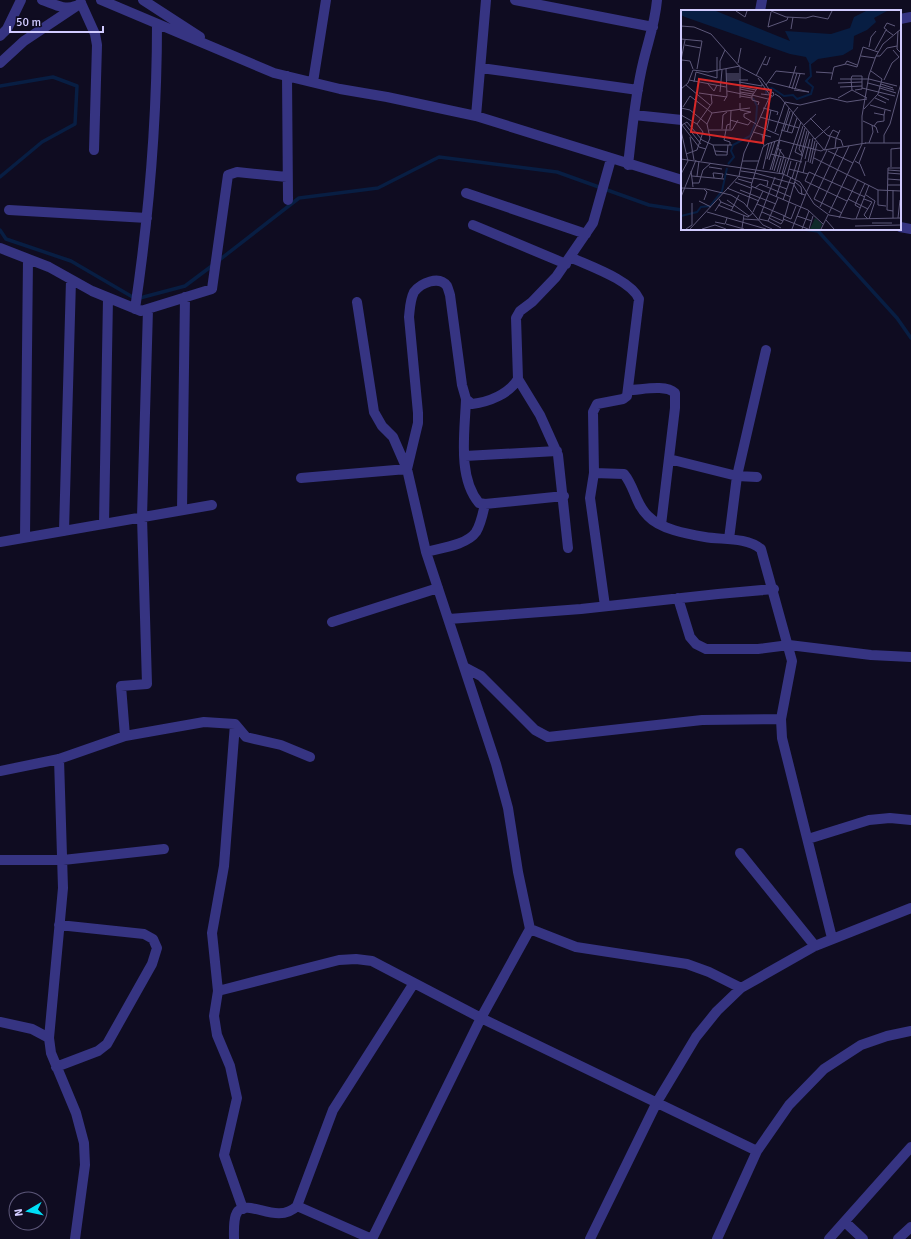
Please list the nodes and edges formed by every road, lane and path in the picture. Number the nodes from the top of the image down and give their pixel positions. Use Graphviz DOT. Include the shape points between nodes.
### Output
graph roads {
  1 [pos="21,0"];
  2 [pos="42,0"];
  3 [pos="101,0"];
  4 [pos="143,0"];
  5 [pos="326,0"];
  6 [pos="486,0"];
  7 [pos="515,0"];
  8 [pos="657,0"];
  9 [pos="762,0"];
  10 [pos="83,2"];
  11 [pos="760,10"];
  12 [pos="911,18"];
  13 [pos="901,19"];
  14 [pos="157,24"];
  15 [pos="653,27"];
  16 [pos="4,33"];
  17 [pos="224,53"];
  18 [pos="0,64"];
  19 [pos="481,68"];
  20 [pos="287,76"];
  21 [pos="313,82"];
  22 [pos="638,90"];
  23 [pos="634,115"];
  24 [pos="476,116"];
  25 [pos="681,120"];
  26 [pos="94,150"];
  27 [pos="611,160"];
  28 [pos="628,164"];
  29 [pos="288,178"];
  30 [pos="681,180"];
  31 [pos="466,193"];
  32 [pos="288,200"];
  33 [pos="9,210"];
  34 [pos="147,218"];
  35 [pos="473,225"];
  36 [pos="901,227"];
  37 [pos="911,229"];
  38 [pos="586,234"];
  39 [pos="0,248"];
  40 [pos="28,259"];
  41 [pos="568,260"];
  42 [pos="71,280"];
  43 [pos="108,298"];
  44 [pos="185,298"];
  45 [pos="357,302"];
  46 [pos="135,309"];
  47 [pos="148,309"];
  48 [pos="766,350"];
  49 [pos="518,379"];
  50 [pos="629,390"];
  51 [pos="466,399"];
  52 [pos="557,451"];
  53 [pos="465,456"];
  54 [pos="669,458"];
  55 [pos="407,469"];
  56 [pos="594,473"];
  57 [pos="737,476"];
  58 [pos="757,477"];
  59 [pos="301,478"];
  60 [pos="564,496"];
  61 [pos="485,504"];
  62 [pos="212,505"];
  63 [pos="182,510"];
  64 [pos="142,517"];
  65 [pos="104,524"];
  66 [pos="661,525"];
  67 [pos="64,531"];
  68 [pos="26,538"];
  69 [pos="729,539"];
  70 [pos="0,542"];
  71 [pos="568,548"];
  72 [pos="426,552"];
  73 [pos="438,588"];
  74 [pos="774,590"];
  75 [pos="678,598"];
  76 [pos="605,606"];
  77 [pos="449,619"];
  78 [pos="332,622"];
  79 [pos="789,645"];
  80 [pos="911,657"];
  81 [pos="464,668"];
  82 [pos="781,719"];
  83 [pos="235,724"];
  84 [pos="125,736"];
  85 [pos="310,757"];
  86 [pos="59,760"];
  87 [pos="0,770"];
  88 [pos="911,820"];
  89 [pos="808,839"];
  90 [pos="164,849"];
  91 [pos="740,853"];
  92 [pos="0,860"];
  93 [pos="63,860"];
  94 [pos="911,908"];
  95 [pos="59,925"];
  96 [pos="530,929"];
  97 [pos="832,938"];
  98 [pos="815,946"];
  99 [pos="414,983"];
  100 [pos="741,988"];
  101 [pos="218,991"];
  102 [pos="481,1018"];
  103 [pos="0,1022"];
  104 [pos="911,1031"];
  105 [pos="49,1038"];
  106 [pos="56,1067"];
  107 [pos="657,1102"];
  108 [pos="911,1147"];
  109 [pos="757,1151"];
  110 [pos="297,1206"];
  111 [pos="243,1208"];
  112 [pos="845,1222"];
  113 [pos="911,1226"];
  114 [pos="75,1239"];
  115 [pos="234,1239"];
  116 [pos="372,1239"];
  117 [pos="590,1239"];
  118 [pos="717,1239"];
  119 [pos="829,1239"];
  120 [pos="863,1239"];
  121 [pos="898,1239"];
  1 -- 16 [label="street"];
  2 -- 10 [label="street" via="71,8"];
  3 -- 14 [label="street"];
  4 -- 17 [label="street"];
  5 -- 21 [label="street"];
  6 -- 19 [label="street"];
  7 -- 15 [label="street"];
  8 -- 15 [label="street"];
  9 -- 11 [label="street"];
  10 -- 18 [label="street" via="24,41"];
  10 -- 26 [label="street" via="97,45"];
  12 -- 13 [label="street"];
  14 -- 17 [label="street"];
  14 -- 34 [label="street" via="157,84"];
  15 -- 22 [label="street"];
  17 -- 20 [label="street"];
  19 -- 22 [label="street"];
  19 -- 24 [label="street"];
  20 -- 21 [label="street"];
  20 -- 29 [label="street"];
  21 -- 24 [label="street"];
  22 -- 23 [label="street"];
  23 -- 25 [label="street"];
  23 -- 28 [label="street"];
  24 -- 27 [label="street"];
  27 -- 28 [label="street"];
  27 -- 38 [label="street" via="593,223"];
  28 -- 30 [label="street"];
  29 -- 32 [label="street"];
  29 -- 44 [label="street" via="237,172 228,175 212,289"];
  31 -- 38 [label="street"];
  33 -- 34 [label="street"];
  34 -- 46 [label="street"];
  35 -- 41 [label="street"];
  36 -- 37 [label="street"];
  38 -- 41 [label="street"];
  39 -- 40 [label="street"];
  40 -- 42 [label="street" via="49,267"];
  40 -- 68 [label="street"];
  41 -- 49 [label="street" via="556,277 520,311 516,318"];
  41 -- 50 [label="street" via="622,282 639,299"];
  42 -- 43 [label="street"];
  42 -- 67 [label="street"];
  43 -- 46 [label="street"];
  43 -- 65 [label="street"];
  44 -- 47 [label="street"];
  44 -- 63 [label="street"];
  45 -- 55 [label="street" via="374,412 382,426 393,437"];
  46 -- 47 [label="street"];
  47 -- 64 [label="street"];
  48 -- 57 [label="street"];
  49 -- 51 [label="street" via="507,391 481,403 472,404"];
  49 -- 52 [label="street" via="540,415"];
  50 -- 54 [label="street" via="665,388 675,393"];
  50 -- 56 [label="street" via="623,399 604,402 594,407"];
  51 -- 53 [label="street"];
  51 -- 55 [label="street" via="447,286 441,282 431,281 421,284 410,302 418,423"];
  52 -- 53 [label="street"];
  52 -- 60 [label="street"];
  53 -- 61 [label="street" via="470,488 479,503"];
  54 -- 57 [label="street"];
  54 -- 66 [label="street"];
  55 -- 59 [label="street"];
  55 -- 72 [label="street"];
  56 -- 66 [label="street" via="624,474 630,481 639,506 648,517"];
  56 -- 76 [label="street" via="590,498"];
  57 -- 58 [label="street"];
  57 -- 69 [label="street"];
  60 -- 61 [label="street"];
  60 -- 71 [label="street"];
  61 -- 72 [label="street" via="479,526 472,537"];
  62 -- 63 [label="street"];
  63 -- 64 [label="street"];
  64 -- 65 [label="street"];
  64 -- 84 [label="street" via="146,684 121,686"];
  65 -- 67 [label="street"];
  66 -- 69 [label="street" via="704,537"];
  67 -- 68 [label="street"];
  68 -- 70 [label="street"];
  69 -- 74 [label="street" via="751,543 761,549"];
  72 -- 73 [label="street"];
  73 -- 77 [label="street"];
  73 -- 78 [label="street"];
  74 -- 75 [label="street"];
  74 -- 79 [label="street"];
  75 -- 76 [label="street"];
  75 -- 79 [label="street" via="690,637 701,648 729,650"];
  76 -- 77 [label="street"];
  77 -- 81 [label="street"];
  79 -- 80 [label="street"];
  79 -- 82 [label="street" via="792,670"];
  81 -- 82 [label="street" via="481,676 535,730 548,737 702,720"];
  81 -- 96 [label="street" via="508,808"];
  82 -- 89 [label="street" via="782,738"];
  83 -- 84 [label="street" via="204,722"];
  83 -- 85 [label="street" via="246,738 281,745"];
  83 -- 101 [label="street" via="224,866 212,933"];
  84 -- 86 [label="street"];
  86 -- 87 [label="street"];
  86 -- 93 [label="street"];
  88 -- 89 [label="street" via="869,820"];
  89 -- 97 [label="street"];
  90 -- 93 [label="street"];
  91 -- 98 [label="street"];
  92 -- 93 [label="street"];
  93 -- 95 [label="street"];
  94 -- 97 [label="street"];
  95 -- 105 [label="street"];
  95 -- 106 [label="street" via="144,934 153,939 157,948 152,964 107,1044 98,1051"];
  96 -- 100 [label="street" via="576,947 687,964 710,972"];
  96 -- 102 [label="street"];
  97 -- 98 [label="street"];
  98 -- 100 [label="street"];
  99 -- 101 [label="street" via="372,961 356,959 339,960"];
  99 -- 102 [label="street"];
  99 -- 110 [label="street" via="333,1110"];
  100 -- 107 [label="street" via="717,1011 696,1037"];
  101 -- 111 [label="street" via="214,1016 217,1035 230,1066 237,1098 224,1155"];
  102 -- 107 [label="street"];
  102 -- 116 [label="street"];
  103 -- 105 [label="street" via="32,1029"];
  104 -- 109 [label="street" via="860,1045 824,1069 790,1105"];
  105 -- 106 [label="street"];
  106 -- 114 [label="street" via="76,1113 84,1143 85,1165"];
  107 -- 109 [label="street"];
  107 -- 117 [label="street"];
  108 -- 112 [label="street"];
  109 -- 118 [label="street"];
  110 -- 111 [label="street" via="291,1212 279,1214"];
  110 -- 116 [label="street"];
  111 -- 115 [label="street" via="237,1212 235,1218"];
  112 -- 119 [label="street"];
  112 -- 120 [label="street"];
  113 -- 121 [label="street"];
}
